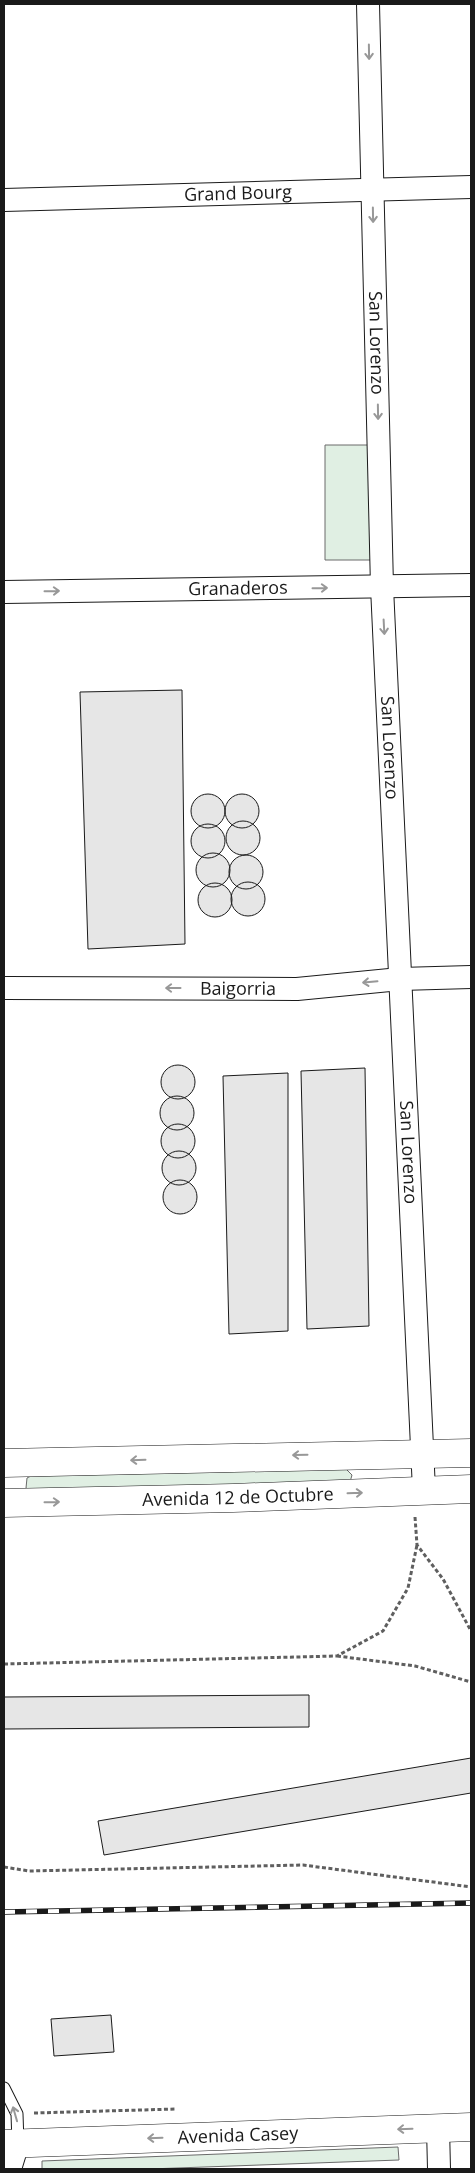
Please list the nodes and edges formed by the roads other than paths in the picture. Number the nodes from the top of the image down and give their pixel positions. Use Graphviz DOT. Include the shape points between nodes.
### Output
graph roads {
  1 [pos="368,4"];
  2 [pos="471,187"];
  3 [pos="372,190"];
  4 [pos="4,200"];
  5 [pos="471,585"];
  6 [pos="382,587"];
  7 [pos="4,592"];
  8 [pos="471,977"];
  9 [pos="400,979"];
  10 [pos="4,988"];
  11 [pos="471,1452"];
  12 [pos="424,1453"];
  13 [pos="4,1464"];
  14 [pos="471,1489"];
  15 [pos="418,1490"];
  16 [pos="4,1503"];
  17 [pos="4,2088"];
  18 [pos="471,2127"];
  19 [pos="438,2128"];
  20 [pos="11,2143"];
  21 [pos="10,2169"];
  22 [pos="439,2169"];
  1 -- 3 [label="street, San Lorenzo, one-way"];
  2 -- 3 [label="street, Grand Bourg"];
  3 -- 4 [label="street, Grand Bourg"];
  3 -- 6 [label="street, San Lorenzo, one-way"];
  5 -- 6 [label="street, Granaderos"];
  7 -- 6 [label="street, Granaderos, one-way"];
  6 -- 9 [label="street, San Lorenzo, one-way"];
  8 -- 9 [label="street, Baigorria"];
  9 -- 10 [label="street, Baigorria, one-way" via="297,989"];
  9 -- 12 [label="street, San Lorenzo"];
  11 -- 12 [label="main road"];
  12 -- 13 [label="main road, one-way"];
  12 -- 15 [label="street, San Lorenzo"];
  14 -- 15 [label="main road, Avenida 12 de Octubre"];
  16 -- 15 [label="main road, Avenida 12 de Octubre, one-way"];
  20 -- 17 [label="lane, one-way" via="17,2114"];
  18 -- 19 [label="main road, Avenida Casey"];
  19 -- 20 [label="main road, Avenida Casey, one-way"];
  19 -- 22 [label="street"];
  20 -- 21 [label="street"];
}
